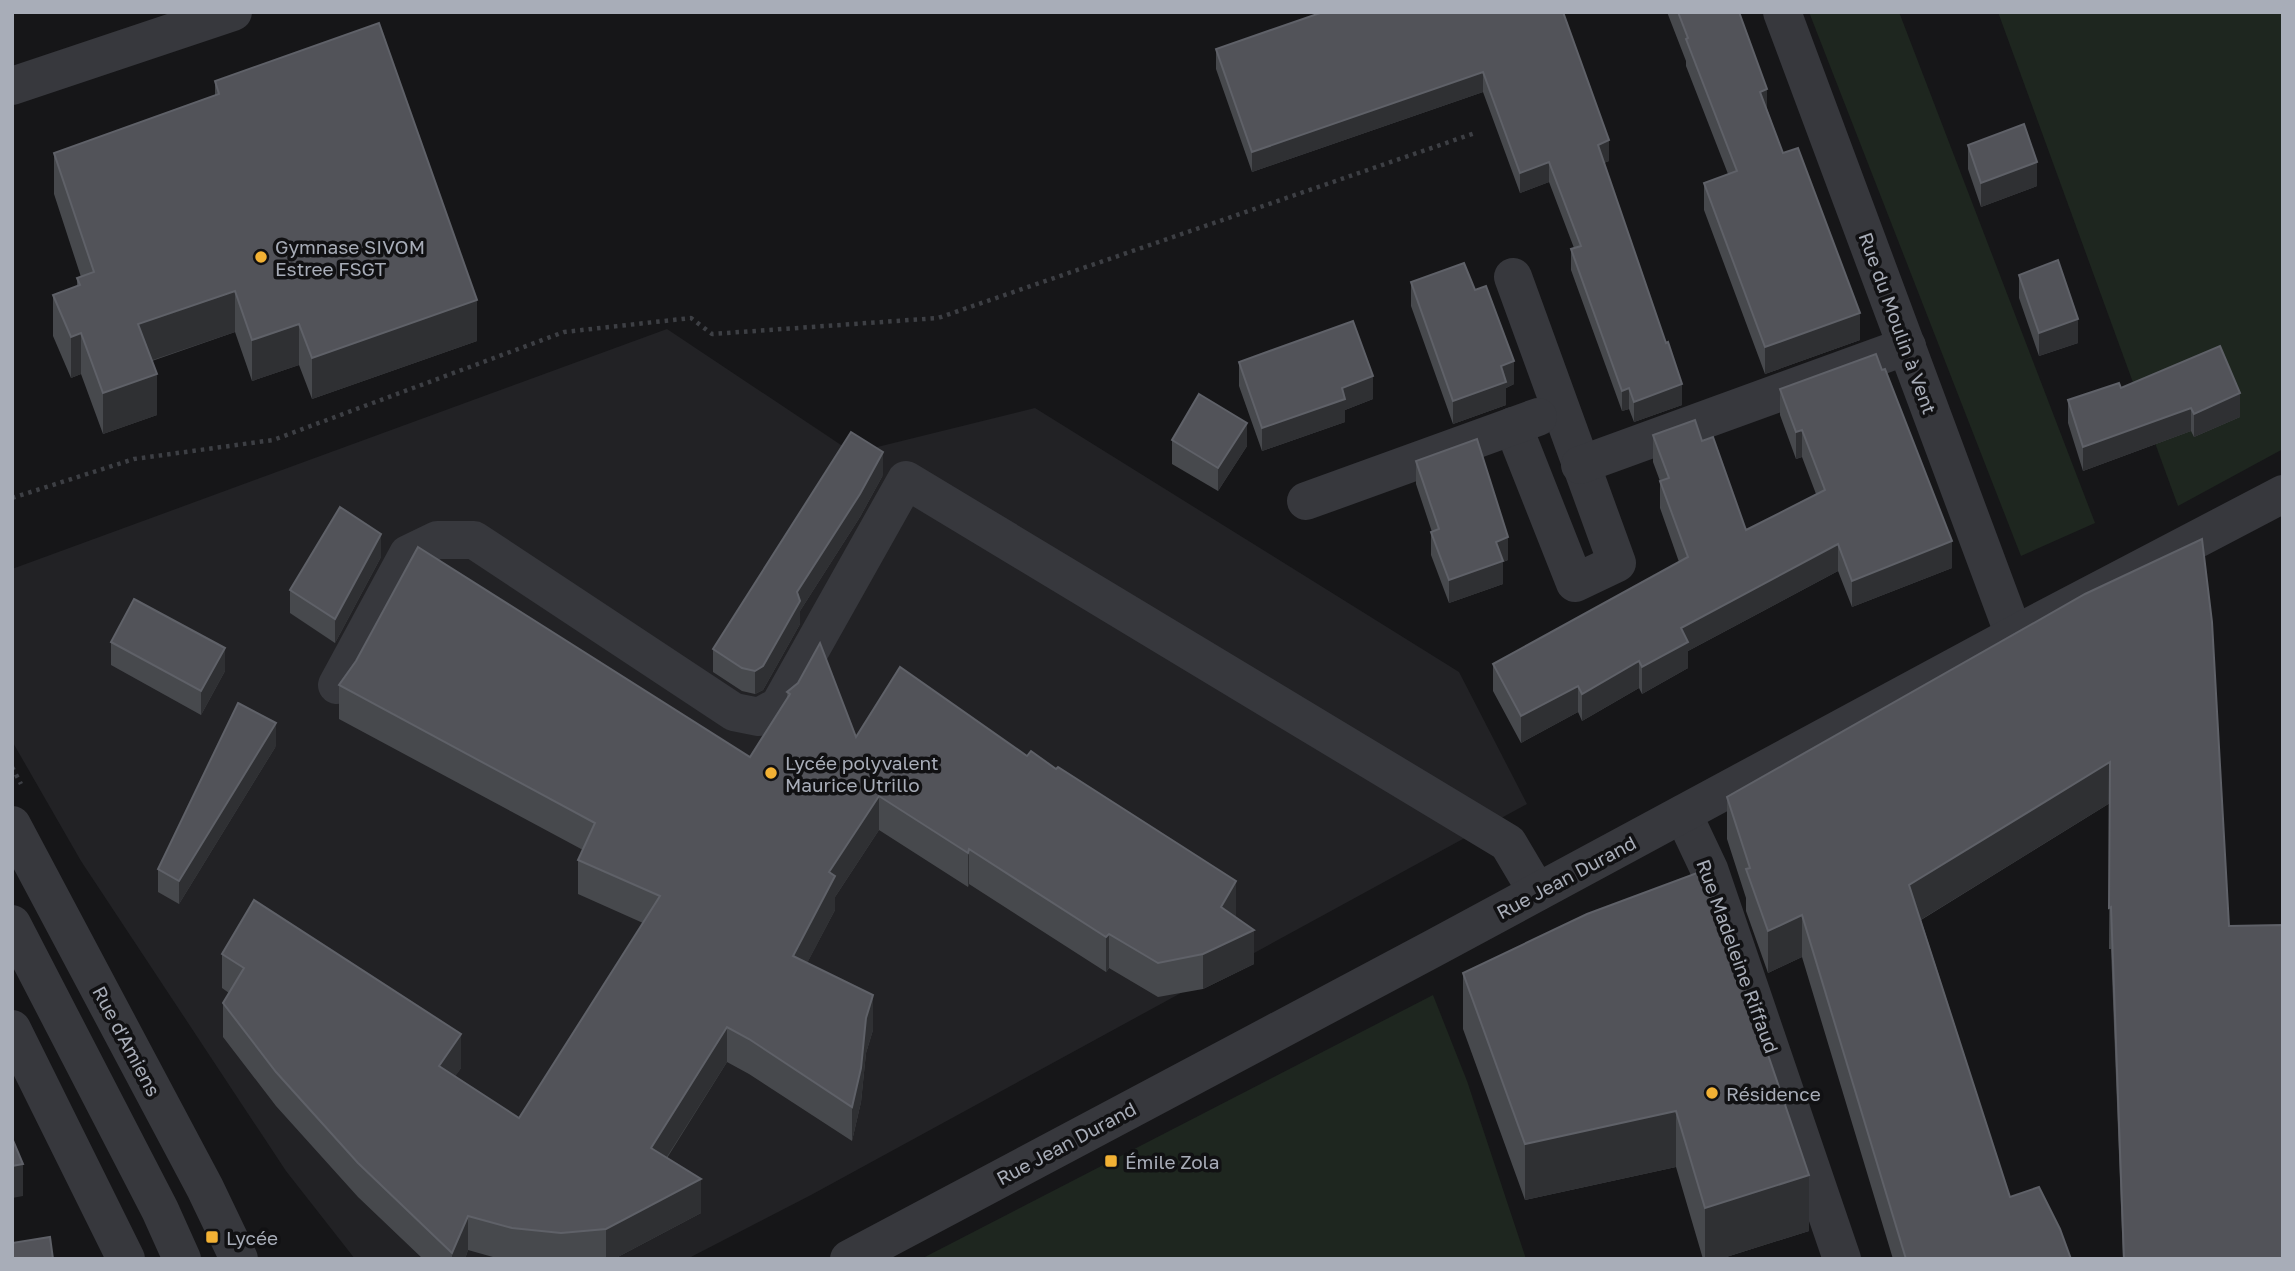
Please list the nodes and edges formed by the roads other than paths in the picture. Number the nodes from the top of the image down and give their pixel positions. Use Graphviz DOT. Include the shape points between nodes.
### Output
graph roads {
  1 [pos="233,12"];
  2 [pos="1782,12"];
  3 [pos="12,86"];
  4 [pos="1513,277"];
  5 [pos="1907,346"];
  6 [pos="1560,409"];
  7 [pos="1513,426"];
  8 [pos="1580,465"];
  9 [pos="2283,494"];
  10 [pos="1306,501"];
  11 [pos="2014,635"];
  12 [pos="337,685"];
  13 [pos="1683,814"];
  14 [pos="12,825"];
  15 [pos="1537,892"];
  16 [pos="12,924"];
  17 [pos="12,1029"];
  18 [pos="126,1259"];
  19 [pos="182,1259"];
  20 [pos="239,1259"];
  21 [pos="849,1259"];
  22 [pos="1842,1259"];
  1 -- 3 [label="street"];
  2 -- 5 [label="street, Rue du Moulin à Vent"];
  4 -- 6 [label="street"];
  5 -- 8 [label="street"];
  5 -- 11 [label="street, Rue du Moulin à Vent"];
  6 -- 7 [label="street"];
  6 -- 8 [label="street"];
  7 -- 8 [label="street" via="1575,583 1617,563"];
  7 -- 10 [label="street"];
  9 -- 11 [label="street, Rue Jean Durand"];
  11 -- 13 [label="street, Rue Jean Durand"];
  12 -- 15 [label="street" via="408,554 437,540 474,540 734,712 759,717 779,706 906,480 1508,843"];
  13 -- 15 [label="street, Rue Jean Durand"];
  13 -- 22 [label="street, Rue Madeleine Riffaud" via="1709,869"];
  14 -- 20 [label="street, Rue d'Amiens"];
  15 -- 21 [label="street, Rue Jean Durand"];
  16 -- 19 [label="street"];
  17 -- 18 [label="street"];
}
